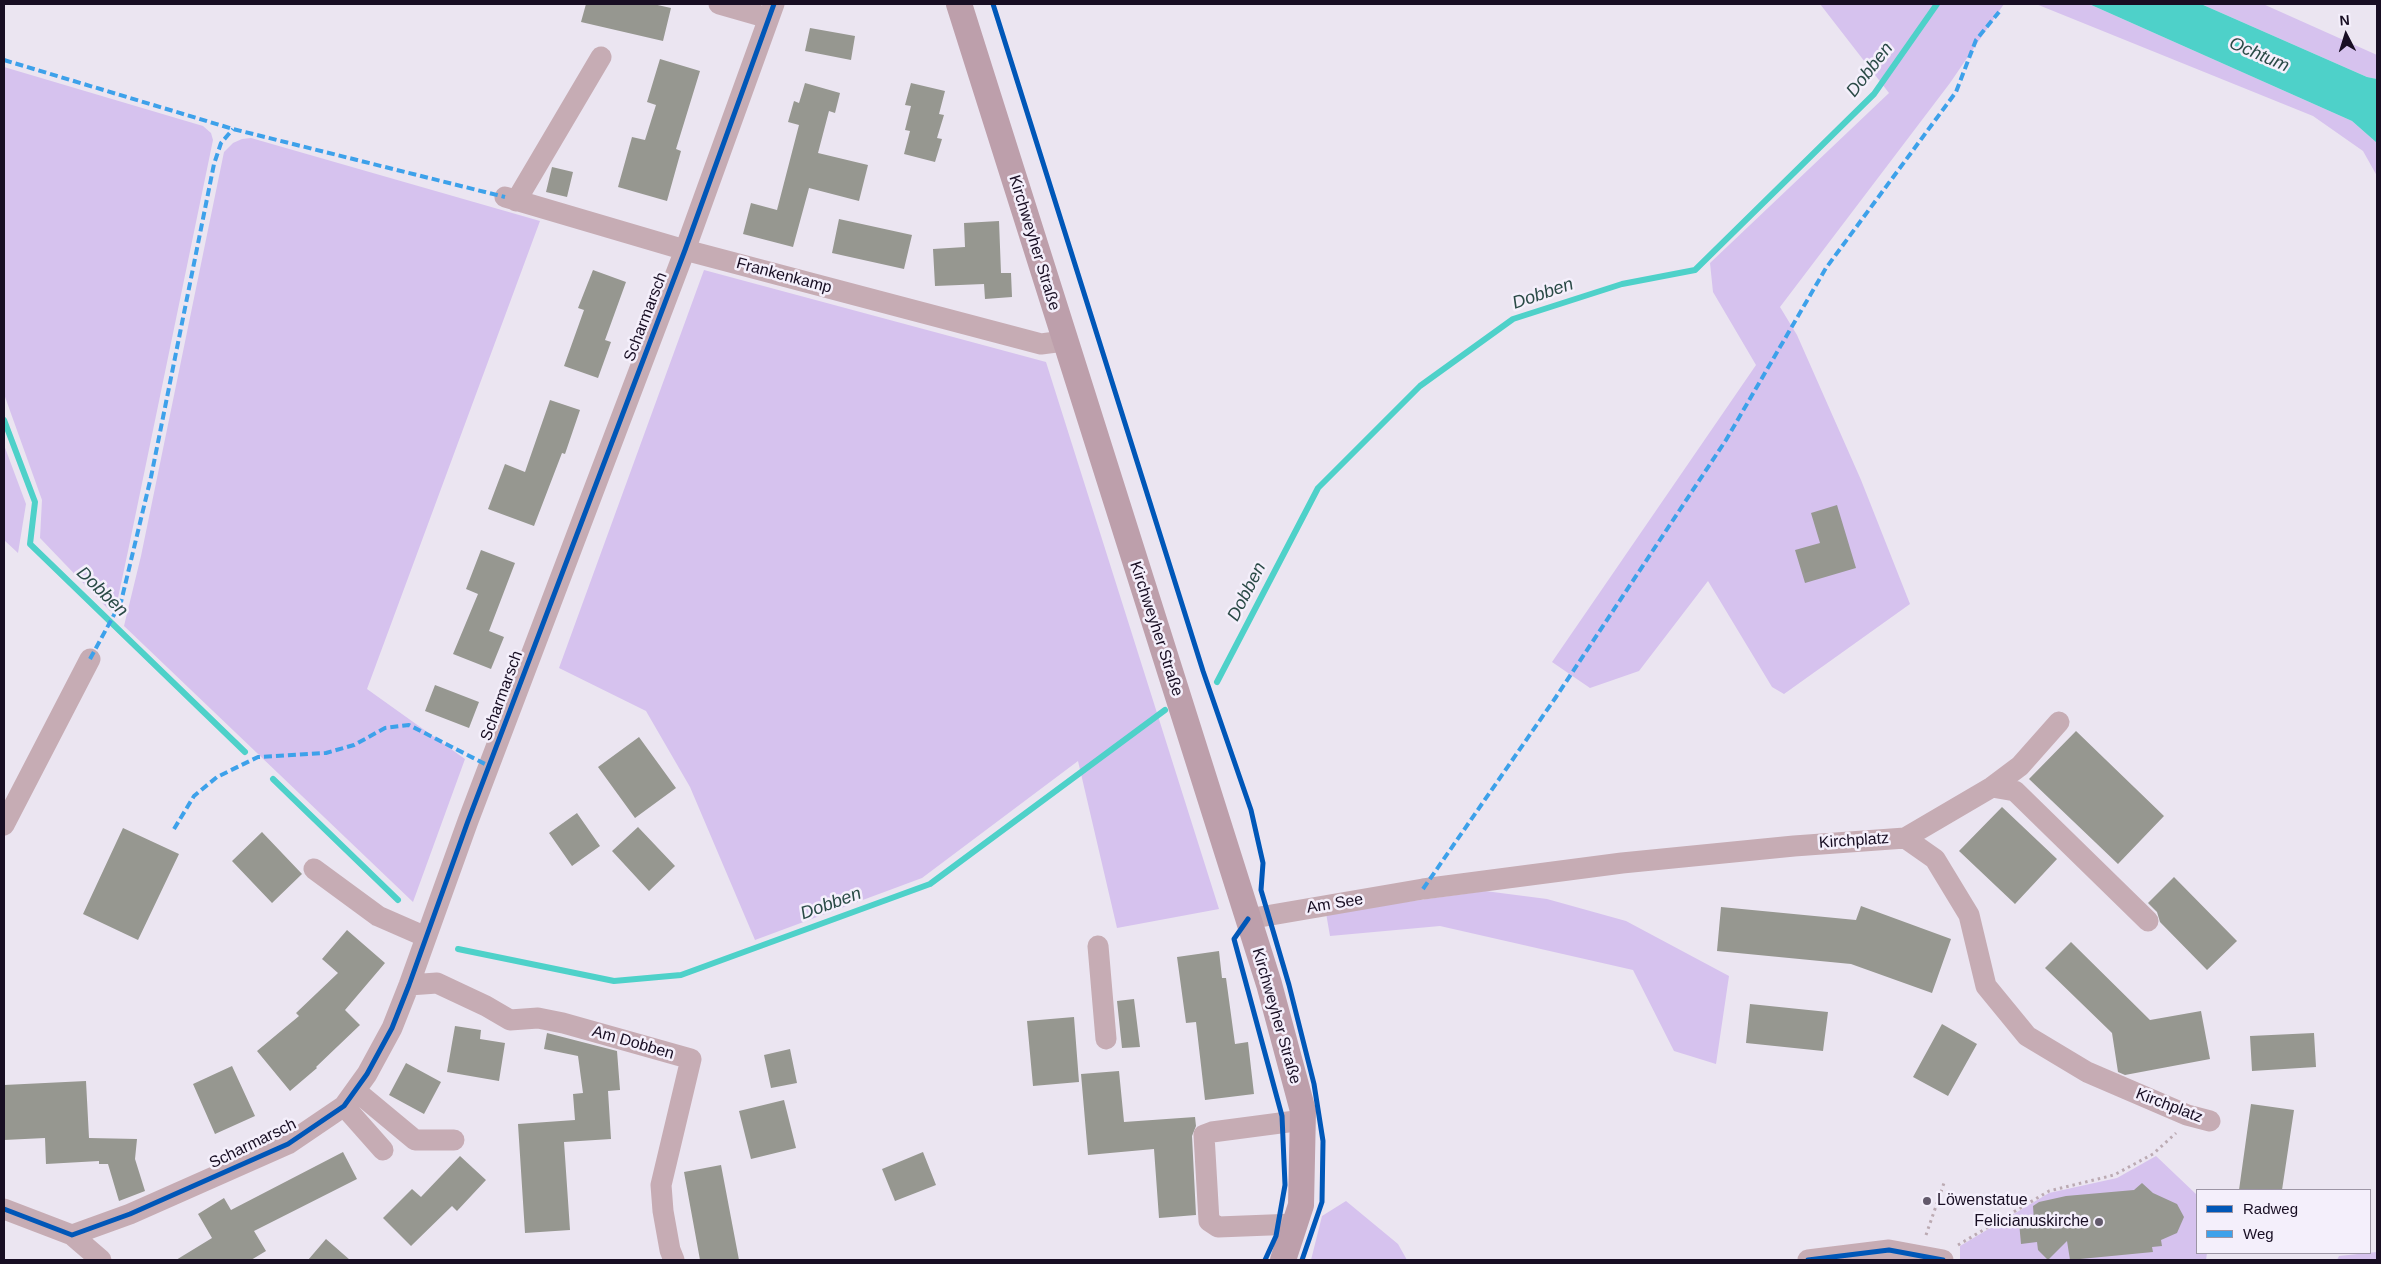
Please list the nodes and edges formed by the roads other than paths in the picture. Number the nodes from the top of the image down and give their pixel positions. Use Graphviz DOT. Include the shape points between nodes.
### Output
graph roads {
  1 [pos="719,4"];
  2 [pos="959,4"];
  3 [pos="771,11"];
  4 [pos="601,57"];
  5 [pos="685,250"];
  6 [pos="1064,341"];
  7 [pos="90,658"];
  8 [pos="2059,722"];
  9 [pos="1992,787"];
  10 [pos="4,825"];
  11 [pos="1905,838"];
  12 [pos="314,869"];
  13 [pos="1423,889"];
  14 [pos="1248,919"];
  15 [pos="2148,921"];
  16 [pos="426,936"];
  17 [pos="1098,946"];
  18 [pos="409,985"];
  19 [pos="1106,1039"];
  20 [pos="350,1098"];
  21 [pos="1302,1120"];
  22 [pos="2210,1121"];
  23 [pos="454,1140"];
  24 [pos="383,1150"];
  25 [pos="4,1210"];
  26 [pos="1295,1224"];
  27 [pos="72,1235"];
  28 [pos="101,1260"];
  29 [pos="674,1260"];
  30 [pos="1283,1260"];
  31 [pos="1808,1260"];
  32 [pos="1943,1260"];
  1 -- 3 [label="street"];
  2 -- 6 [label="main road, Kirchweyher Straße"];
  3 -- 5 [label="street, Scharmarsch"];
  4 -- 5 [label="street, Frankenkamp" via="511,199"];
  5 -- 6 [label="street, Frankenkamp" via="1041,344"];
  5 -- 16 [label="street, Scharmarsch"];
  6 -- 14 [label="main road, Kirchweyher Straße"];
  7 -- 10 [label="street"];
  8 -- 9 [label="street" via="2020,766"];
  9 -- 11 [label="street"];
  9 -- 15 [label="street" via="2015,791"];
  11 -- 13 [label="street, Kirchplatz" via="1622,863"];
  11 -- 22 [label="street, Kirchplatz" via="1935,859 1940,867 1969,915 1986,986 2027,1036 2087,1072 2187,1115"];
  12 -- 16 [label="street" via="378,916"];
  13 -- 14 [label="street, Am See"];
  14 -- 21 [label="main road, Kirchweyher Straße" via="1269,984 1303,1111"];
  16 -- 18 [label="street, Scharmarsch"];
  17 -- 19 [label="street"];
  18 -- 20 [label="street, Scharmarsch" via="392,1028"];
  18 -- 29 [label="street, Am Dobben" via="437,983 510,1020 538,1018 563,1023 691,1059 661,1185"];
  20 -- 23 [label="street" via="415,1140"];
  20 -- 24 [label="street"];
  20 -- 27 [label="street, Scharmarsch" via="288,1144 130,1214"];
  21 -- 26 [label="main road, Kirchweyher Straße" via="1301,1204"];
  21 -- 26 [label="street" via="1212,1132 1204,1136 1209,1221 1218,1227"];
  25 -- 27 [label="street"];
  26 -- 30 [label="main road, Kirchweyher Straße"];
  27 -- 28 [label="street"];
  31 -- 32 [label="street" via="1889,1250"];
}
